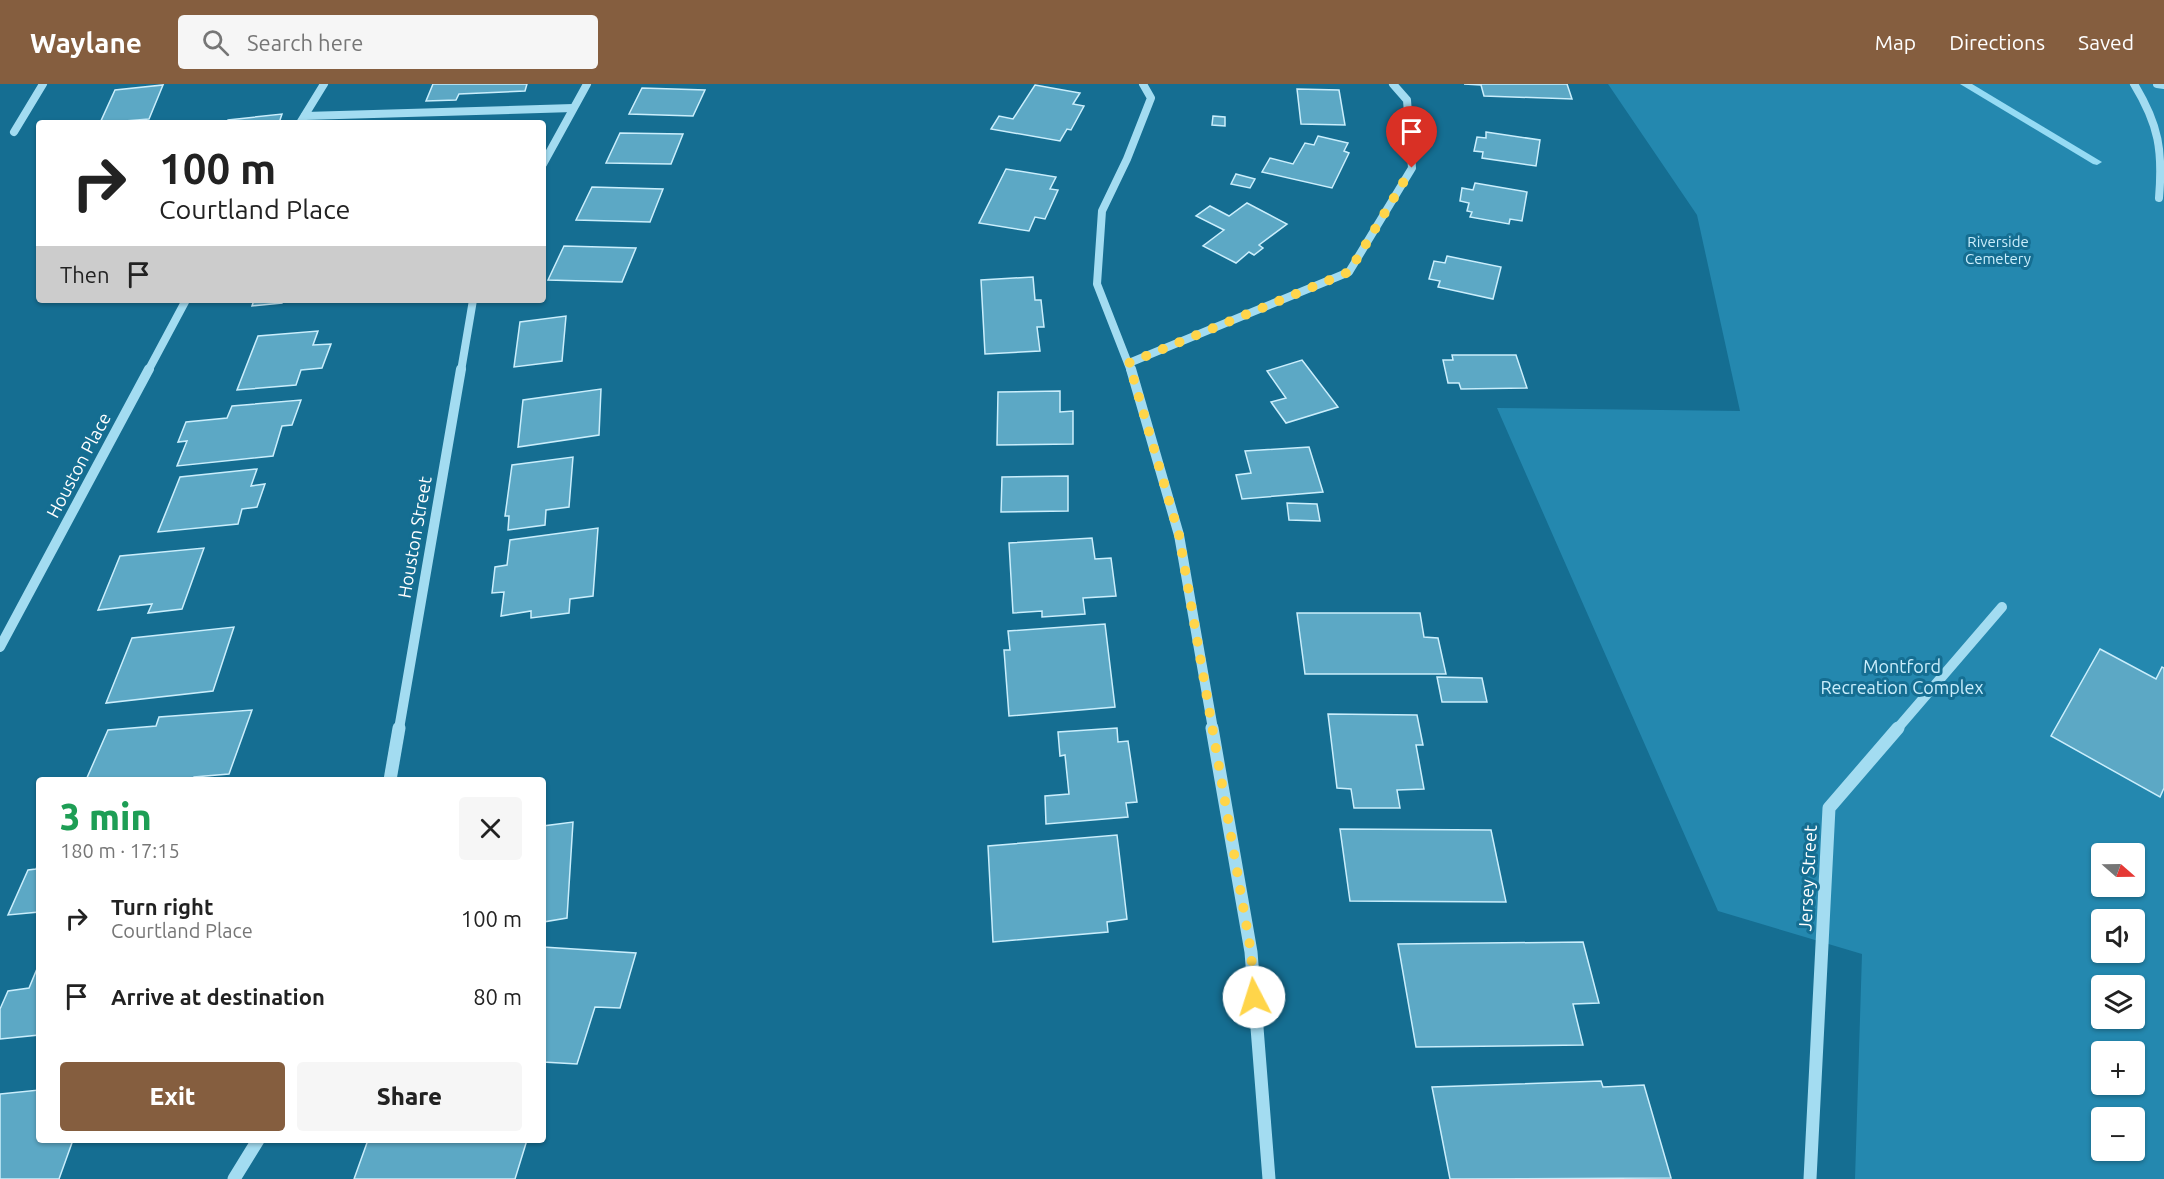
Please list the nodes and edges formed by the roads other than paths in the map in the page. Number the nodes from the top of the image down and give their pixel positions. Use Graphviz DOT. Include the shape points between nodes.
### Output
graph roads {
  1 [pos="43,84"];
  2 [pos="324,84"];
  3 [pos="587,84"];
  4 [pos="1143,84"];
  5 [pos="1393,84"];
  6 [pos="2134,84"];
  7 [pos="2157,84"];
  8 [pos="2164,85"];
  9 [pos="573,108"];
  10 [pos="303,119"];
  11 [pos="14,132"];
  12 [pos="546,158"];
  13 [pos="2159,198"];
  14 [pos="184,303"];
  15 [pos="472,303"];
  16 [pos="1129,363"];
  17 [pos="2002,607"];
  18 [pos="0,646"];
  19 [pos="391,777"];
  20 [pos="256,1143"];
  21 [pos="234,1179"];
  22 [pos="1269,1179"];
  23 [pos="1810,1179"];
  1 -- 11 [label="street"];
  2 -- 10 [label="street"];
  3 -- 9 [label="street"];
  4 -- 16 [label="street" via="1150,98 1102,211 1096,284"];
  5 -- 16 [label="street" via="1407,100 1412,168 1349,272"];
  6 -- 13 [label="street" via="2148,105 2161,139"];
  7 -- 8 [label="street"];
  9 -- 10 [label="street"];
  9 -- 12 [label="street"];
  14 -- 18 [label="street, Houston Place"];
  15 -- 19 [label="street, Houston Street"];
  16 -- 22 [label="street" via="1179,535 1251,952"];
  17 -- 23 [label="street, Jersey Street" via="1829,808"];
  20 -- 21 [label="street"];
}
